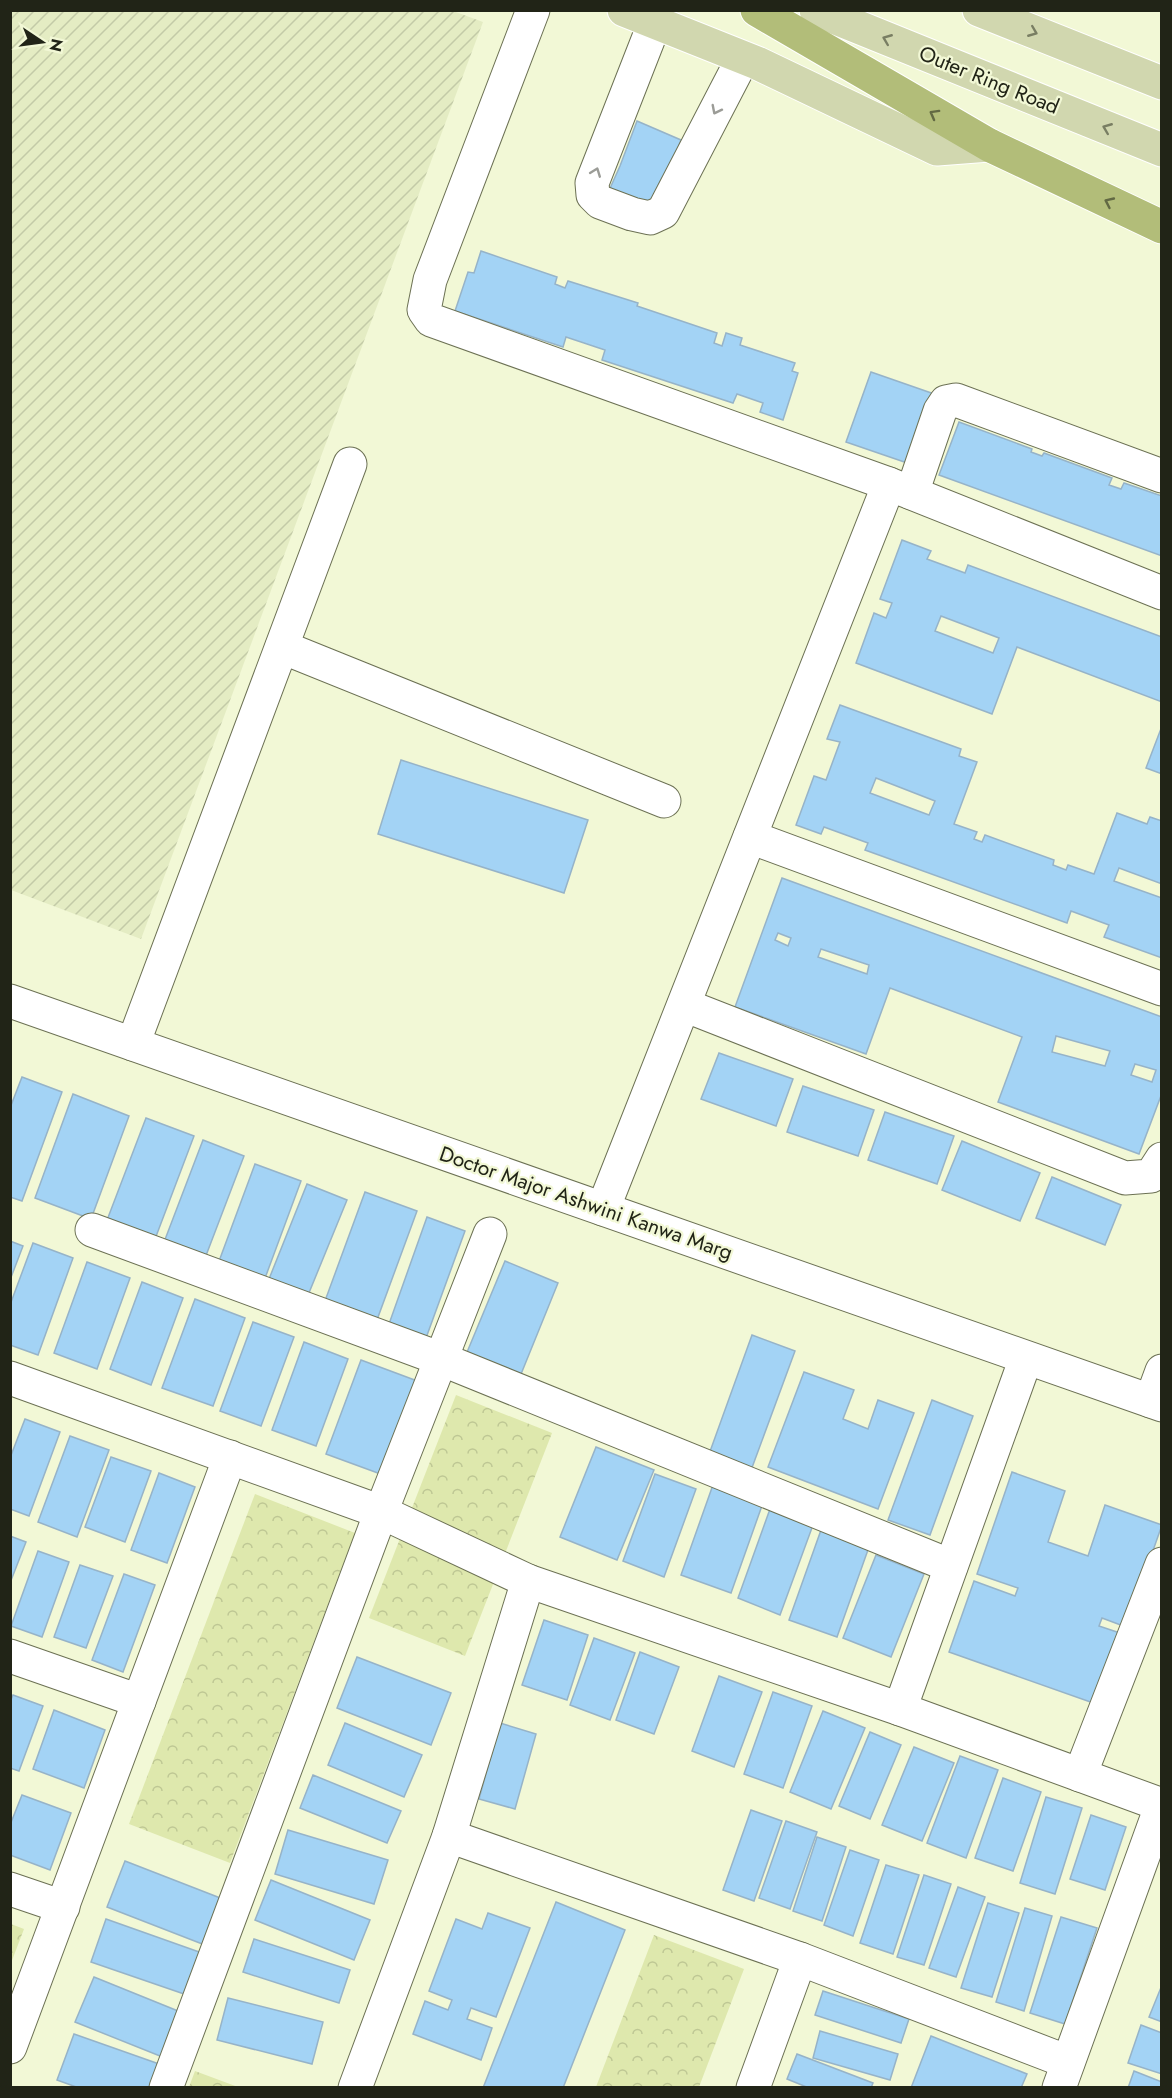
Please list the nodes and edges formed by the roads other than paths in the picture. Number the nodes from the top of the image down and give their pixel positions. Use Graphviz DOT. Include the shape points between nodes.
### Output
graph roads {
  1 [pos="533,10"];
  2 [pos="624,10"];
  3 [pos="757,10"];
  4 [pos="816,10"];
  5 [pos="979,10"];
  6 [pos="655,22"];
  7 [pos="743,58"];
  8 [pos="1161,83"];
  9 [pos="989,145"];
  10 [pos="1161,150"];
  11 [pos="1161,226"];
  12 [pos="350,464"];
  13 [pos="1161,476"];
  14 [pos="900,488"];
  15 [pos="1161,593"];
  16 [pos="282,647"];
  17 [pos="664,801"];
  18 [pos="750,837"];
  19 [pos="1161,989"];
  20 [pos="10,1001"];
  21 [pos="684,1005"];
  22 [pos="134,1044"];
  23 [pos="1161,1159"];
  24 [pos="603,1209"];
  25 [pos="92,1230"];
  26 [pos="490,1234"];
  27 [pos="1026,1358"];
  28 [pos="441,1359"];
  29 [pos="10,1378"];
  30 [pos="1158,1392"];
  31 [pos="230,1457"];
  32 [pos="381,1512"];
  33 [pos="1161,1564"];
  34 [pos="951,1566"];
  35 [pos="528,1581"];
  36 [pos="10,1656"];
  37 [pos="139,1701"];
  38 [pos="900,1709"];
  39 [pos="1080,1775"];
  40 [pos="1161,1805"];
  41 [pos="449,1836"];
  42 [pos="10,1889"];
  43 [pos="63,1907"];
  44 [pos="800,1959"];
  45 [pos="10,2048"];
  46 [pos="1063,2075"];
  47 [pos="166,2088"];
  48 [pos="356,2088"];
  49 [pos="753,2088"];
  1 -- 14 [label="street" via="430,280 424,310 431,320"];
  2 -- 6 [label="main road"];
  9 -- 3 [label="highway, one-way"];
  10 -- 4 [label="main road, Outer Ring Road, one-way"];
  5 -- 8 [label="main road, one-way"];
  6 -- 7 [label="main road"];
  7 -- 6 [label="street, one-way" via="663,212 650,218 600,202 593,195 592,183"];
  7 -- 9 [label="main road" via="937,149"];
  11 -- 9 [label="highway, one-way"];
  12 -- 16 [label="street"];
  13 -- 14 [label="street" via="956,400 946,402 940,411"];
  14 -- 15 [label="street"];
  14 -- 18 [label="street"];
  16 -- 17 [label="street"];
  16 -- 22 [label="street"];
  18 -- 19 [label="street"];
  18 -- 21 [label="street"];
  20 -- 22 [label="street, Doctor Major Ashwini Kanwa Marg"];
  21 -- 23 [label="street" via="1125,1178 1151,1176"];
  21 -- 24 [label="street"];
  22 -- 24 [label="street, Doctor Major Ashwini Kanwa Marg"];
  24 -- 27 [label="street, Doctor Major Ashwini Kanwa Marg"];
  25 -- 28 [label="street"];
  26 -- 28 [label="street"];
  27 -- 30 [label="street, Doctor Major Ashwini Kanwa Marg"];
  27 -- 34 [label="street"];
  28 -- 32 [label="street"];
  28 -- 34 [label="street"];
  29 -- 31 [label="street"];
  31 -- 32 [label="street"];
  31 -- 37 [label="street"];
  32 -- 35 [label="street"];
  32 -- 47 [label="street"];
  33 -- 39 [label="street"];
  34 -- 38 [label="street"];
  35 -- 38 [label="street"];
  35 -- 41 [label="street"];
  36 -- 37 [label="street"];
  37 -- 43 [label="street"];
  38 -- 39 [label="street"];
  39 -- 40 [label="street"];
  40 -- 46 [label="street"];
  41 -- 44 [label="street"];
  41 -- 48 [label="street"];
  42 -- 43 [label="street"];
  43 -- 45 [label="street"];
  44 -- 46 [label="street"];
  44 -- 49 [label="street"];
}
